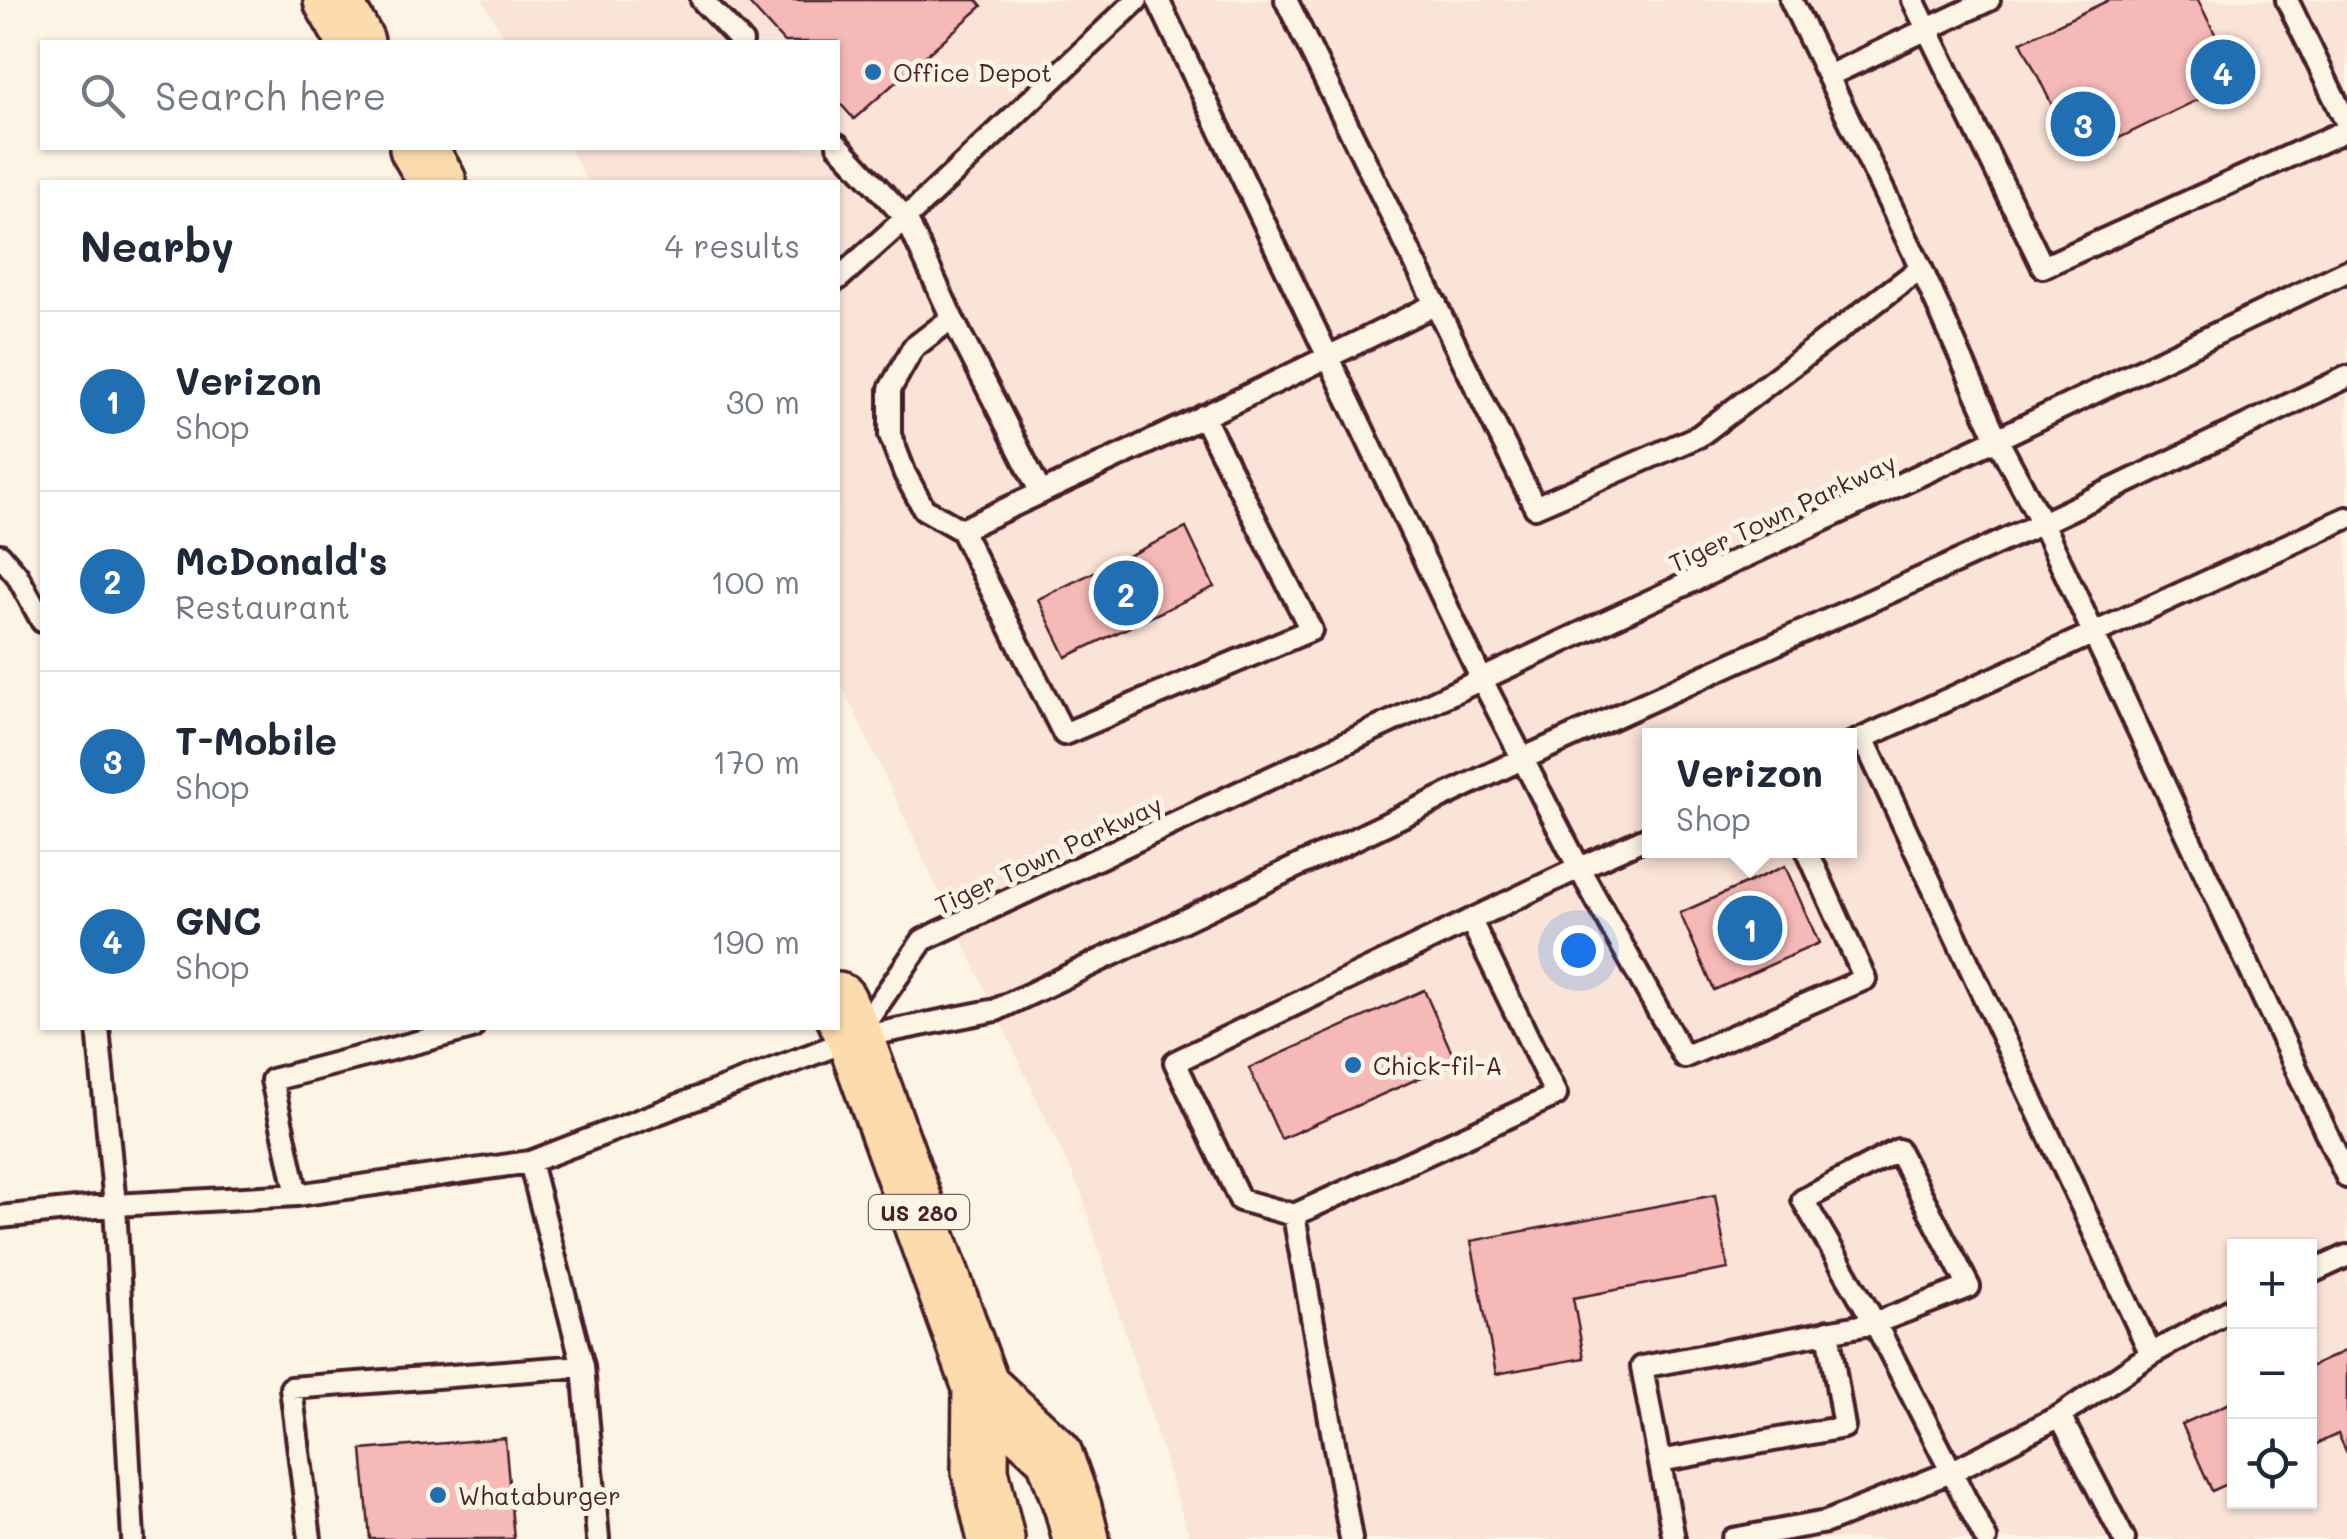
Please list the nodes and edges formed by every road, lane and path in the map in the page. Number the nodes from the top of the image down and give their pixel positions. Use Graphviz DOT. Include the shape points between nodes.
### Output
graph roads {
  1 [pos="332,0"];
  2 [pos="702,0"];
  3 [pos="1137,0"];
  4 [pos="1158,0"];
  5 [pos="1286,0"];
  6 [pos="1791,0"];
  7 [pos="1913,0"];
  8 [pos="1989,0"];
  9 [pos="2287,0"];
  10 [pos="1927,30"];
  11 [pos="355,40"];
  12 [pos="740,40"];
  13 [pos="1828,76"];
  14 [pos="2347,127"];
  15 [pos="840,147"];
  16 [pos="419,150"];
  17 [pos="437,180"];
  18 [pos="906,218"];
  19 [pos="1921,268"];
  20 [pos="2347,271"];
  21 [pos="840,277"];
  22 [pos="1436,304"];
  23 [pos="952,318"];
  24 [pos="1329,357"];
  25 [pos="2347,377"];
  26 [pos="1203,416"];
  27 [pos="1997,438"];
  28 [pos="1041,493"];
  29 [pos="2347,518"];
  30 [pos="2042,523"];
  31 [pos="962,530"];
  32 [pos="0,555"];
  33 [pos="40,617"];
  34 [pos="2093,633"];
  35 [pos="1481,678"];
  36 [pos="1857,741"];
  37 [pos="1522,759"];
  38 [pos="1642,840"];
  39 [pos="1811,858"];
  40 [pos="1579,868"];
  41 [pos="1470,921"];
  42 [pos="846,1020"];
  43 [pos="98,1030"];
  44 [pos="464,1030"];
  45 [pos="824,1030"];
  46 [pos="530,1162"];
  47 [pos="2347,1176"];
  48 [pos="296,1194"];
  49 [pos="115,1206"];
  50 [pos="1294,1215"];
  51 [pos="0,1216"];
  52 [pos="2347,1256"];
  53 [pos="2317,1270"];
  54 [pos="2227,1312"];
  55 [pos="1875,1322"];
  56 [pos="1828,1331"];
  57 [pos="2151,1354"];
  58 [pos="583,1366"];
  59 [pos="981,1387"];
  60 [pos="2060,1416"];
  61 [pos="1660,1461"];
  62 [pos="1953,1471"];
  63 [pos="987,1525"];
  64 [pos="134,1539"];
  65 [pos="310,1539"];
  66 [pos="598,1539"];
  67 [pos="1081,1539"];
  68 [pos="1351,1539"];
  69 [pos="1674,1539"];
  70 [pos="1733,1539"];
  71 [pos="1986,1539"];
  72 [pos="2124,1539"];
  1 -- 11 [label="highway"];
  2 -- 12 [label="lane"];
  3 -- 18 [label="lane"];
  4 -- 24 [label="lane"];
  5 -- 22 [label="lane"];
  6 -- 13 [label="lane"];
  7 -- 10 [label="lane"];
  8 -- 10 [label="lane"];
  9 -- 14 [label="lane"];
  10 -- 13 [label="lane"];
  10 -- 14 [label="lane" via="2043,268"];
  13 -- 19 [label="lane"];
  15 -- 18 [label="lane"];
  16 -- 17 [label="highway"];
  18 -- 21 [label="lane"];
  18 -- 23 [label="lane"];
  19 -- 22 [label="lane" via="1700,436 1535,507"];
  19 -- 27 [label="lane"];
  20 -- 27 [label="lane, Tiger Town Parkway"];
  22 -- 24 [label="lane"];
  23 -- 28 [label="lane"];
  23 -- 31 [label="lane" via="913,348 890,389 890,435 924,509"];
  24 -- 26 [label="lane"];
  24 -- 35 [label="lane"];
  25 -- 30 [label="lane"];
  26 -- 28 [label="lane"];
  26 -- 31 [label="lane" via="1311,630 1064,734"];
  27 -- 30 [label="lane"];
  27 -- 35 [label="lane, Tiger Town Parkway"];
  28 -- 31 [label="lane"];
  29 -- 34 [label="lane"];
  30 -- 34 [label="lane"];
  30 -- 37 [label="lane"];
  32 -- 33 [label="lane"];
  34 -- 36 [label="lane"];
  34 -- 47 [label="lane"];
  35 -- 37 [label="lane"];
  35 -- 42 [label="lane, Tiger Town Parkway" via="923,940"];
  36 -- 57 [label="lane"];
  37 -- 40 [label="lane"];
  37 -- 42 [label="lane" via="996,1010"];
  38 -- 40 [label="lane"];
  39 -- 40 [label="lane" via="1864,980 1684,1058"];
  40 -- 41 [label="lane"];
  41 -- 50 [label="lane" via="1556,1095"];
  41 -- 50 [label="lane" via="1175,1062 1240,1200"];
  42 -- 59 [label="highway, US 280"];
  43 -- 49 [label="lane"];
  44 -- 48 [label="lane" via="272,1080"];
  45 -- 46 [label="lane"];
  46 -- 48 [label="lane"];
  46 -- 58 [label="lane"];
  48 -- 49 [label="lane"];
  49 -- 51 [label="lane"];
  49 -- 64 [label="lane"];
  50 -- 68 [label="lane"];
  52 -- 53 [label="lane"];
  54 -- 57 [label="lane"];
  55 -- 55 [label="lane" via="1970,1287 1898,1150 1803,1200"];
  55 -- 56 [label="lane"];
  55 -- 62 [label="lane"];
  56 -- 61 [label="lane" via="1642,1368"];
  56 -- 61 [label="lane" via="1844,1427"];
  57 -- 60 [label="lane"];
  58 -- 65 [label="lane" via="291,1388"];
  58 -- 66 [label="lane"];
  59 -- 63 [label="highway, US 280"];
  59 -- 67 [label="highway, US 280" via="1054,1455"];
  60 -- 62 [label="lane"];
  60 -- 72 [label="lane"];
  61 -- 69 [label="lane"];
  62 -- 70 [label="lane" via="1826,1522"];
  62 -- 71 [label="lane"];
}
